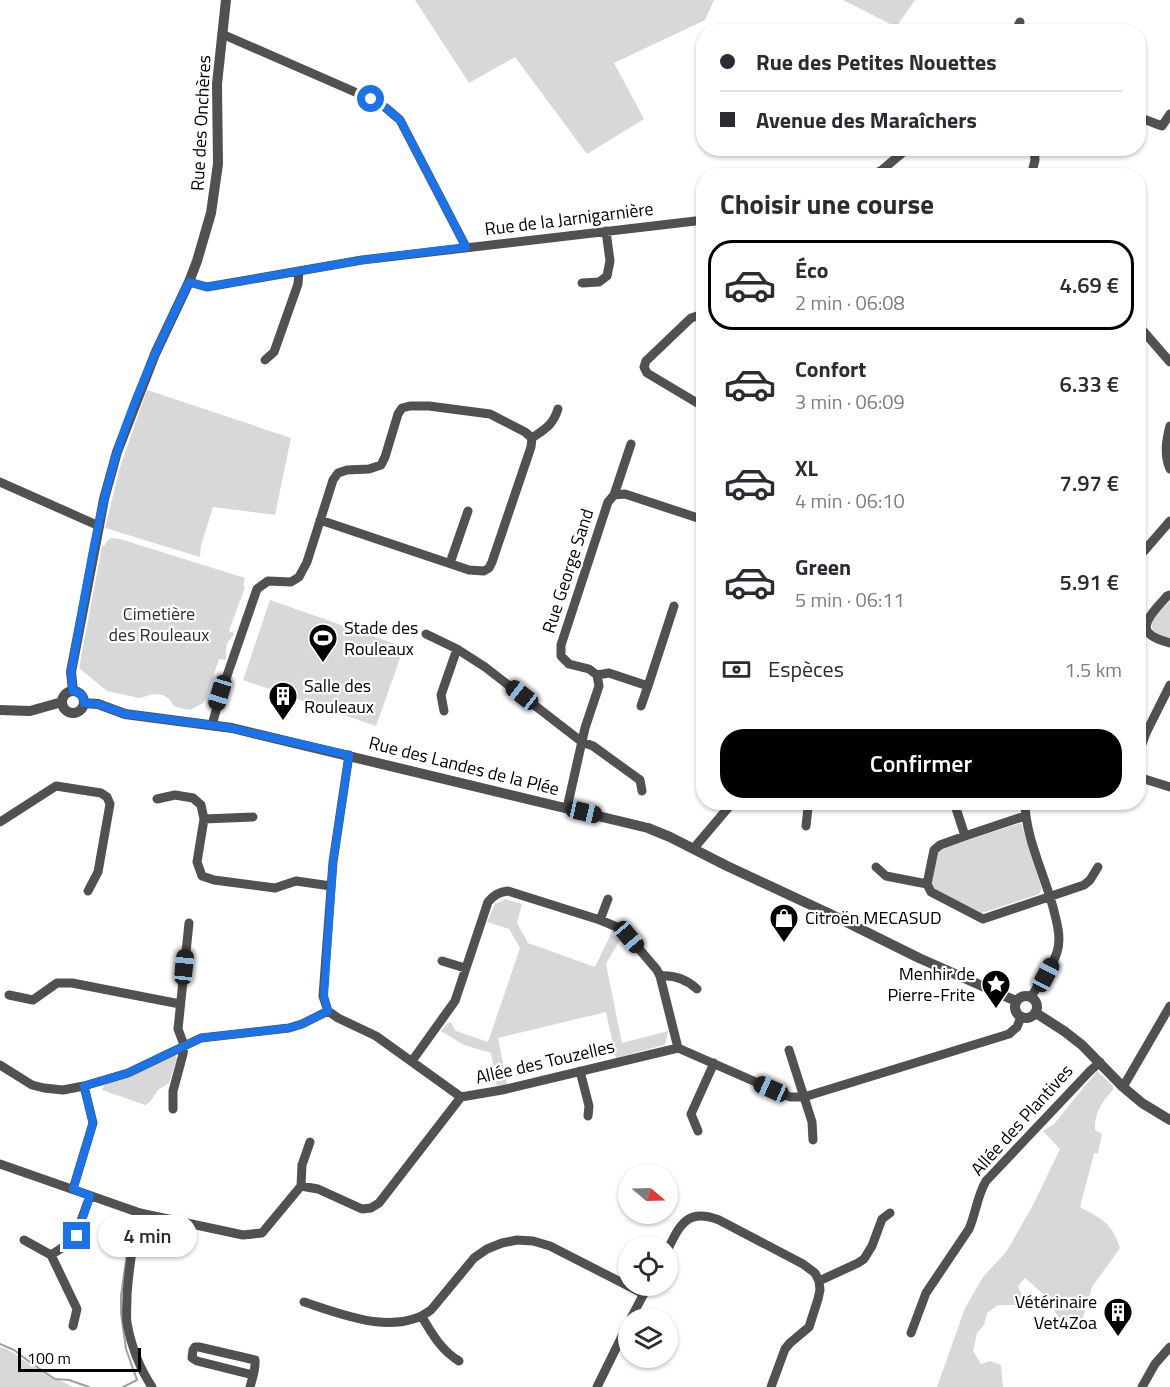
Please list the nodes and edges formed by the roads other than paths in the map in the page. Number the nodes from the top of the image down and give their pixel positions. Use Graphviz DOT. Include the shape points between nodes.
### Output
graph roads {
  1 [pos="226,0"];
  2 [pos="222,34"];
  3 [pos="1170,114"];
  4 [pos="1146,120"];
  5 [pos="899,156"];
  6 [pos="884,168"];
  7 [pos="696,221"];
  8 [pos="606,231"];
  9 [pos="466,247"];
  10 [pos="299,271"];
  11 [pos="189,282"];
  12 [pos="582,283"];
  13 [pos="696,316"];
  14 [pos="1146,334"];
  15 [pos="265,360"];
  16 [pos="1170,362"];
  17 [pos="696,402"];
  18 [pos="558,409"];
  19 [pos="1170,426"];
  20 [pos="532,438"];
  21 [pos="631,444"];
  22 [pos="1170,469"];
  23 [pos="0,483"];
  24 [pos="614,495"];
  25 [pos="468,511"];
  26 [pos="696,517"];
  27 [pos="320,520"];
  28 [pos="1170,521"];
  29 [pos="99,526"];
  30 [pos="1146,549"];
  31 [pos="450,563"];
  32 [pos="1170,595"];
  33 [pos="674,606"];
  34 [pos="426,634"];
  35 [pos="1170,643"];
  36 [pos="457,649"];
  37 [pos="597,675"];
  38 [pos="1170,685"];
  39 [pos="648,686"];
  40 [pos="73,691"];
  41 [pos="62,702"];
  42 [pos="84,703"];
  43 [pos="641,706"];
  44 [pos="0,710"];
  45 [pos="444,711"];
  46 [pos="212,725"];
  47 [pos="1146,734"];
  48 [pos="582,741"];
  49 [pos="349,755"];
  50 [pos="1146,780"];
  51 [pos="1170,787"];
  52 [pos="642,790"];
  53 [pos="157,799"];
  54 [pos="567,808"];
  55 [pos="726,810"];
  56 [pos="808,810"];
  57 [pos="956,810"];
  58 [pos="1025,810"];
  59 [pos="252,816"];
  60 [pos="1025,816"];
  61 [pos="204,819"];
  62 [pos="0,822"];
  63 [pos="806,826"];
  64 [pos="964,836"];
  65 [pos="694,848"];
  66 [pos="876,867"];
  67 [pos="1098,867"];
  68 [pos="927,884"];
  69 [pos="331,886"];
  70 [pos="88,891"];
  71 [pos="1051,897"];
  72 [pos="608,899"];
  73 [pos="600,920"];
  74 [pos="189,923"];
  75 [pos="442,961"];
  76 [pos="465,968"];
  77 [pos="660,975"];
  78 [pos="697,989"];
  79 [pos="9,996"];
  80 [pos="1031,997"];
  81 [pos="1016,1001"];
  82 [pos="180,1004"];
  83 [pos="1170,1006"];
  84 [pos="328,1011"];
  85 [pos="1036,1013"];
  86 [pos="1021,1017"];
  87 [pos="184,1045"];
  88 [pos="678,1048"];
  89 [pos="789,1050"];
  90 [pos="412,1061"];
  91 [pos="1100,1062"];
  92 [pos="714,1063"];
  93 [pos="0,1065"];
  94 [pos="580,1071"];
  95 [pos="84,1086"];
  96 [pos="1124,1087"];
  97 [pos="461,1097"];
  98 [pos="804,1097"];
  99 [pos="173,1109"];
  100 [pos="588,1116"];
  101 [pos="1170,1120"];
  102 [pos="698,1131"];
  103 [pos="813,1140"];
  104 [pos="310,1142"];
  105 [pos="0,1164"];
  106 [pos="302,1186"];
  107 [pos="73,1189"];
  108 [pos="90,1196"];
  109 [pos="140,1213"];
  110 [pos="890,1213"];
  111 [pos="674,1236"];
  112 [pos="24,1240"];
  113 [pos="51,1255"];
  114 [pos="618,1277"];
  115 [pos="819,1281"];
  116 [pos="304,1302"];
  117 [pos="422,1317"];
  118 [pos="73,1326"];
  119 [pos="911,1333"];
  120 [pos="618,1344"];
  121 [pos="1170,1347"];
  122 [pos="459,1361"];
  123 [pos="253,1375"];
  124 [pos="152,1387"];
  125 [pos="250,1387"];
  126 [pos="597,1387"];
  127 [pos="771,1387"];
  128 [pos="1142,1387"];
  1 -- 2 [label="street, Rue des Onchères"];
  2 -- 9 [label="street" via="371,99 400,120"];
  2 -- 11 [label="street, Rue des Onchères" via="216,186 208,227"];
  3 -- 4 [label="street" via="1162,126"];
  5 -- 6 [label="street"];
  7 -- 8 [label="street, Rue de la Jarnigarnière"];
  8 -- 9 [label="street, Rue de la Jarnigarnière"];
  8 -- 12 [label="street" via="610,261 607,276 599,282"];
  9 -- 10 [label="street, Rue de la Jarnigarnière"];
  10 -- 11 [label="street, Rue de la Jarnigarnière" via="207,287"];
  10 -- 15 [label="street" via="274,352"];
  11 -- 29 [label="street, Rue des Onchères" via="128,421 112,467"];
  13 -- 17 [label="street" via="646,361 645,367 647,373"];
  14 -- 16 [label="street"];
  18 -- 20 [label="street" via="555,419"];
  19 -- 22 [label="street" via="1166,441"];
  20 -- 27 [label="street" via="490,414 429,406 402,408 381,465 338,472"];
  20 -- 31 [label="street" via="489,568 478,572"];
  21 -- 24 [label="street, Rue George Sand"];
  23 -- 29 [label="street"];
  24 -- 26 [label="street, Rue George Sand" via="625,494"];
  24 -- 37 [label="street, Rue George Sand" via="608,502 561,645 561,656 569,664"];
  25 -- 31 [label="street"];
  27 -- 31 [label="street"];
  27 -- 46 [label="street" via="300,577 291,582 268,581 257,589"];
  28 -- 30 [label="street"];
  29 -- 40 [label="street, Rue des Onchères" via="71,672"];
  32 -- 35 [label="street" via="1146,627 1150,635"];
  33 -- 39 [label="street"];
  34 -- 36 [label="street"];
  36 -- 45 [label="street" via="441,695"];
  36 -- 48 [label="street"];
  37 -- 39 [label="street, Rue George Sand" via="609,674"];
  37 -- 48 [label="street" via="599,686"];
  38 -- 47 [label="street"];
  39 -- 43 [label="street"];
  40 -- 41 [label="street"];
  40 -- 42 [label="street" via="80,693"];
  41 -- 42 [label="street" via="71,713 78,712"];
  41 -- 44 [label="street" via="30,711"];
  42 -- 46 [label="street, Rue des Landes de la Plée" via="125,714"];
  46 -- 49 [label="street, Rue des Landes de la Plée"];
  48 -- 52 [label="street" via="640,780"];
  48 -- 54 [label="street"];
  49 -- 54 [label="street, Rue des Landes de la Plée"];
  49 -- 69 [label="street"];
  50 -- 51 [label="street"];
  53 -- 61 [label="street" via="176,795 193,798 201,805"];
  54 -- 65 [label="street, Rue des Landes de la Plée" via="648,828"];
  55 -- 65 [label="street"];
  56 -- 63 [label="street"];
  57 -- 64 [label="street"];
  58 -- 60 [label="street"];
  59 -- 61 [label="street"];
  60 -- 64 [label="street"];
  60 -- 71 [label="street"];
  61 -- 69 [label="street" via="197,862 201,876 275,888 296,881"];
  62 -- 70 [label="street" via="56,786 107,797 110,804 99,872"];
  64 -- 68 [label="street" via="934,850"];
  65 -- 81 [label="street, Rue des Landes de la Plée" via="910,954"];
  66 -- 68 [label="street" via="886,876"];
  67 -- 71 [label="street" via="1084,885"];
  68 -- 71 [label="street" via="938,897 983,918"];
  69 -- 84 [label="street" via="324,996"];
  71 -- 80 [label="street" via="1059,933 1058,953"];
  72 -- 73 [label="street"];
  73 -- 76 [label="street" via="501,892 488,902"];
  73 -- 77 [label="street" via="629,937"];
  74 -- 82 [label="street"];
  75 -- 76 [label="street"];
  76 -- 90 [label="street" via="455,1001"];
  77 -- 78 [label="street" via="689,982"];
  77 -- 88 [label="street"];
  79 -- 82 [label="street" via="33,1000 57,983 72,983"];
  80 -- 81 [label="street"];
  80 -- 85 [label="street" via="1038,1005"];
  81 -- 86 [label="street" via="1016,1012"];
  82 -- 87 [label="street" via="178,1029"];
  83 -- 96 [label="street"];
  84 -- 87 [label="street" via="289,1028 201,1038"];
  84 -- 90 [label="street" via="376,1036"];
  85 -- 86 [label="street" via="1028,1019"];
  85 -- 91 [label="street"];
  86 -- 98 [label="street" via="1009,1034"];
  87 -- 95 [label="street" via="128,1073"];
  87 -- 99 [label="street" via="173,1091"];
  88 -- 92 [label="street"];
  88 -- 94 [label="street, Allée des Touzelles"];
  89 -- 98 [label="street"];
  90 -- 97 [label="street"];
  91 -- 96 [label="street"];
  91 -- 119 [label="street, Allée des Plantives" via="986,1181 969,1229 926,1293"];
  92 -- 98 [label="street" via="790,1097"];
  92 -- 102 [label="street" via="691,1114"];
  93 -- 95 [label="street" via="44,1088"];
  94 -- 97 [label="street, Allée des Touzelles"];
  94 -- 100 [label="street"];
  95 -- 107 [label="street" via="93,1123"];
  96 -- 101 [label="street"];
  97 -- 106 [label="street, Allée des Touzelles" via="379,1203 371,1208 362,1209"];
  98 -- 103 [label="street"];
  104 -- 106 [label="street" via="302,1165"];
  105 -- 107 [label="street"];
  106 -- 109 [label="street" via="262,1233 243,1235"];
  107 -- 108 [label="street"];
  108 -- 109 [label="street"];
  108 -- 113 [label="street" via="74,1240"];
  109 -- 124 [label="street" via="129,1276 127,1322 140,1365"];
  110 -- 115 [label="street" via="882,1219 864,1259"];
  111 -- 115 [label="street" via="686,1220 707,1216 803,1264"];
  112 -- 113 [label="street"];
  113 -- 118 [label="street" via="76,1309"];
  114 -- 117 [label="street" via="550,1246 533,1241 502,1243 474,1258"];
  115 -- 127 [label="street" via="818,1299 808,1327 785,1350"];
  116 -- 117 [label="street" via="379,1323"];
  117 -- 122 [label="street" via="448,1354"];
  120 -- 126 [label="street"];
  121 -- 128 [label="street"];
  123 -- 123 [label="street" via="255,1360 199,1347 193,1350 192,1358 197,1361"];
  123 -- 125 [label="street"];
}
